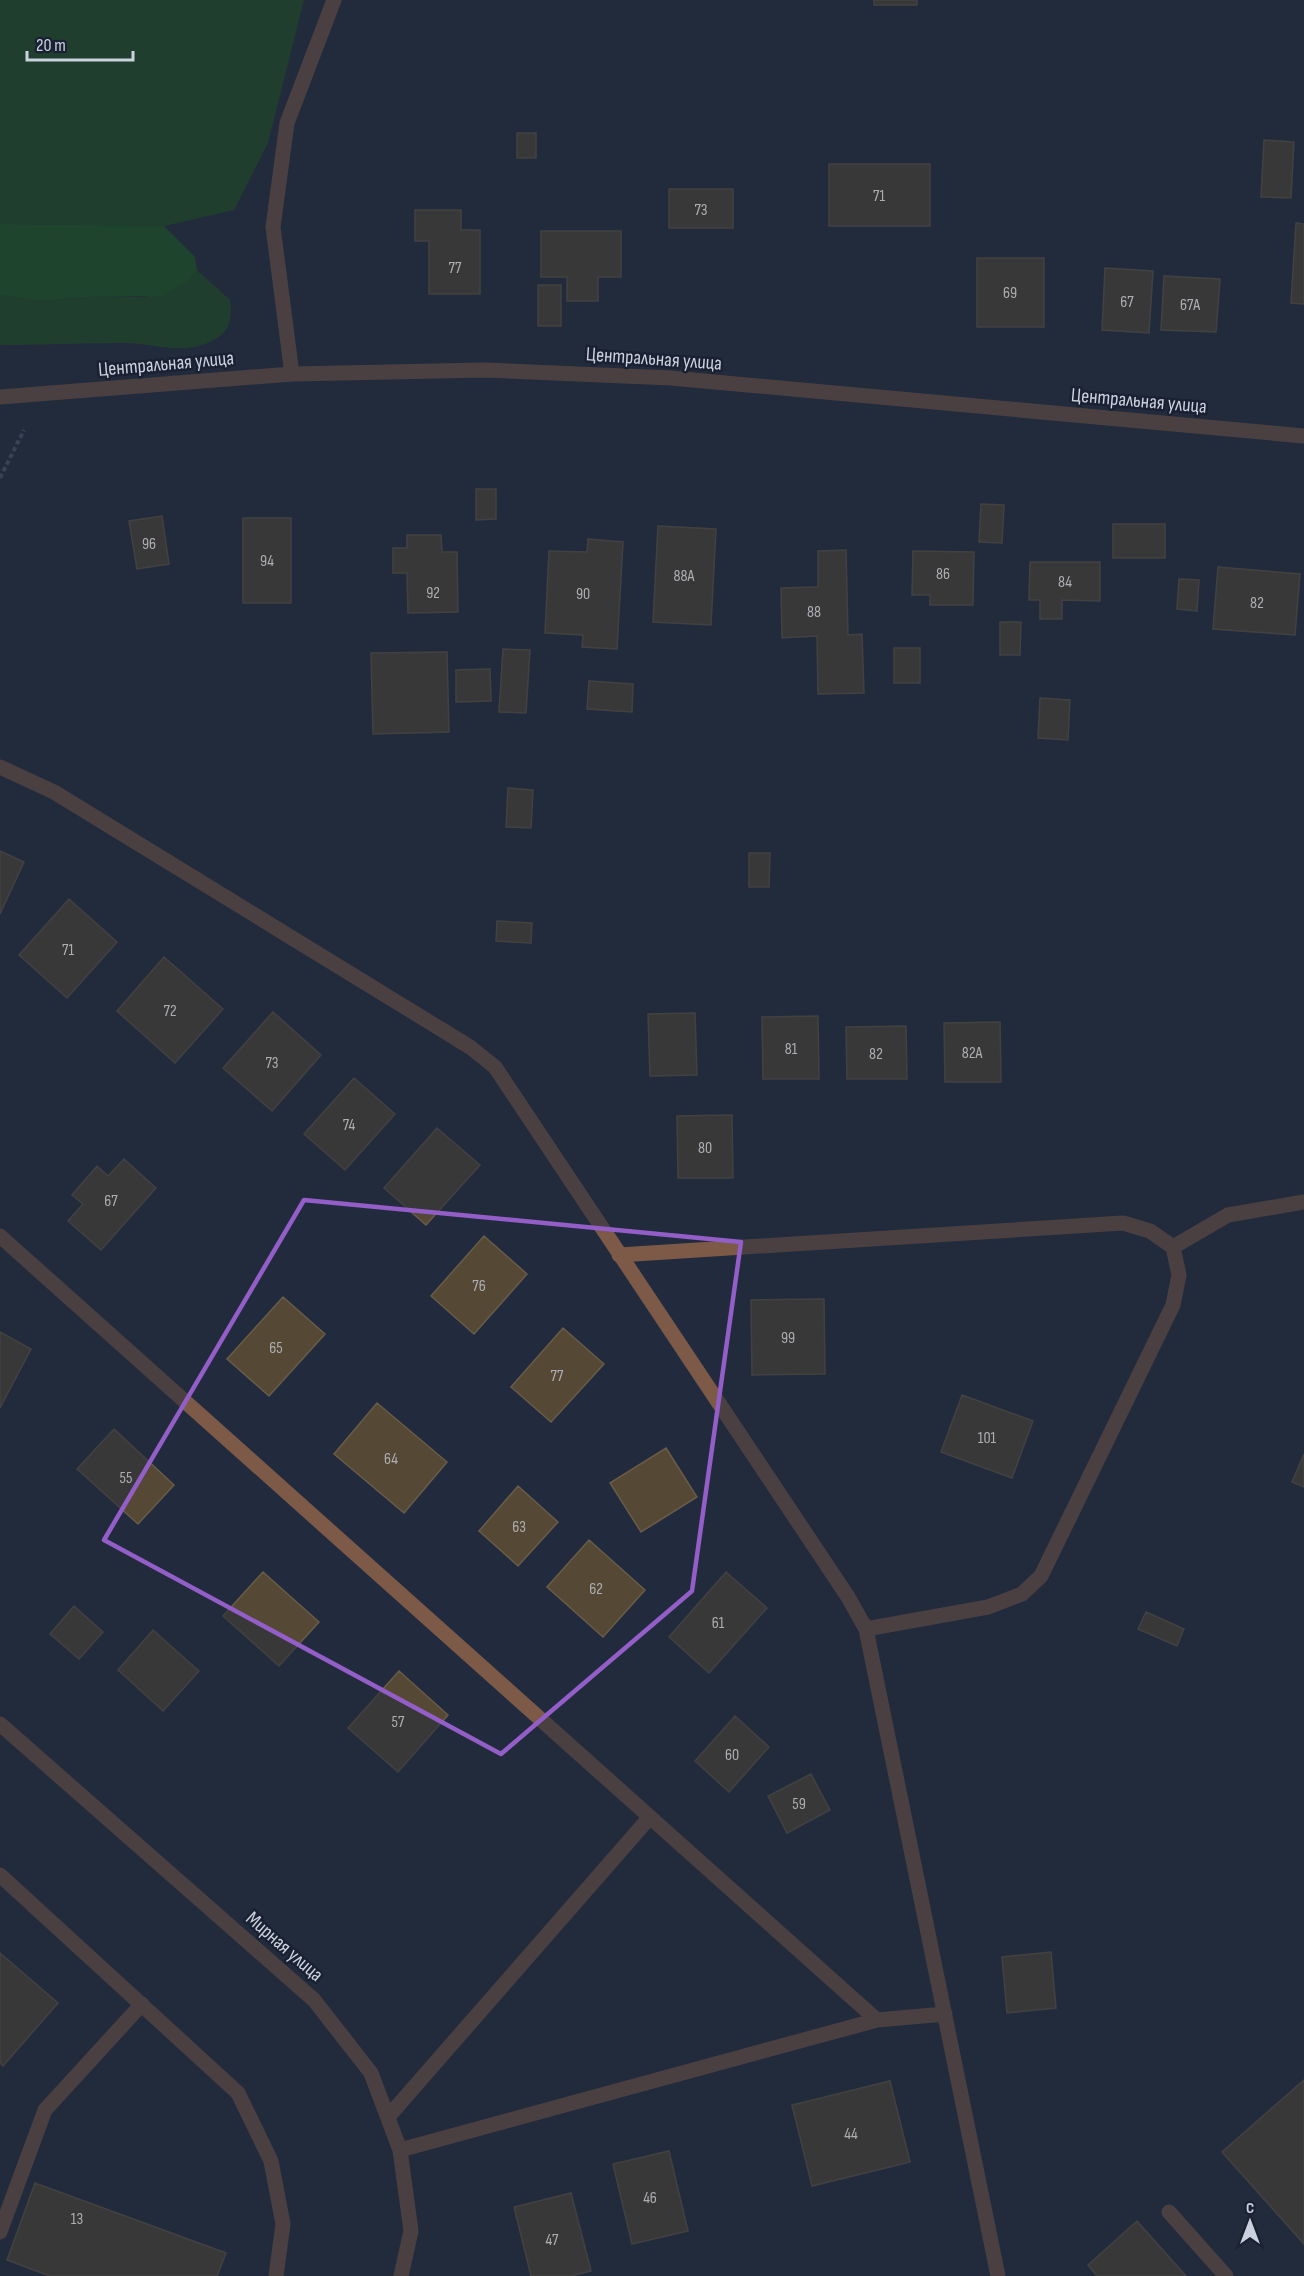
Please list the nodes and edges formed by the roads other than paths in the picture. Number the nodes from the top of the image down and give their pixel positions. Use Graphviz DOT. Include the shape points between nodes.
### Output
graph roads {
  1 [pos="334,0"];
  2 [pos="292,374"];
  3 [pos="0,397"];
  4 [pos="1304,436"];
  5 [pos="0,767"];
  6 [pos="1304,1202"];
  7 [pos="0,1236"];
  8 [pos="1173,1247"];
  9 [pos="619,1255"];
  10 [pos="866,1629"];
  11 [pos="0,1724"];
  12 [pos="650,1817"];
  13 [pos="0,1875"];
  14 [pos="142,2004"];
  15 [pos="945,2014"];
  16 [pos="877,2020"];
  17 [pos="388,2117"];
  18 [pos="400,2150"];
  19 [pos="1169,2212"];
  20 [pos="0,2232"];
  21 [pos="276,2276"];
  22 [pos="401,2276"];
  23 [pos="998,2276"];
  24 [pos="1226,2276"];
  1 -- 2 [label="street" via="287,123 273,227"];
  2 -- 3 [label="street, Центральная улица"];
  2 -- 4 [label="street, Центральная улица" via="485,370 671,378"];
  5 -- 9 [label="street" via="54,792 470,1047 495,1067"];
  6 -- 8 [label="street" via="1228,1215"];
  7 -- 12 [label="street"];
  8 -- 9 [label="street" via="1150,1231 1123,1223"];
  8 -- 10 [label="street" via="1179,1275 1173,1305 1041,1576 1022,1594 988,1607"];
  9 -- 10 [label="street"];
  10 -- 15 [label="street"];
  11 -- 17 [label="street, Мирная улица" via="314,2000 371,2073"];
  12 -- 16 [label="street"];
  12 -- 17 [label="street"];
  13 -- 14 [label="street"];
  14 -- 20 [label="street" via="45,2110"];
  14 -- 21 [label="street" via="238,2092 271,2161 283,2224"];
  15 -- 16 [label="street"];
  15 -- 23 [label="street"];
  16 -- 18 [label="street"];
  17 -- 18 [label="street, Мирная улица"];
  18 -- 22 [label="street, Мирная улица" via="411,2231"];
  19 -- 24 [label="street"];
}
